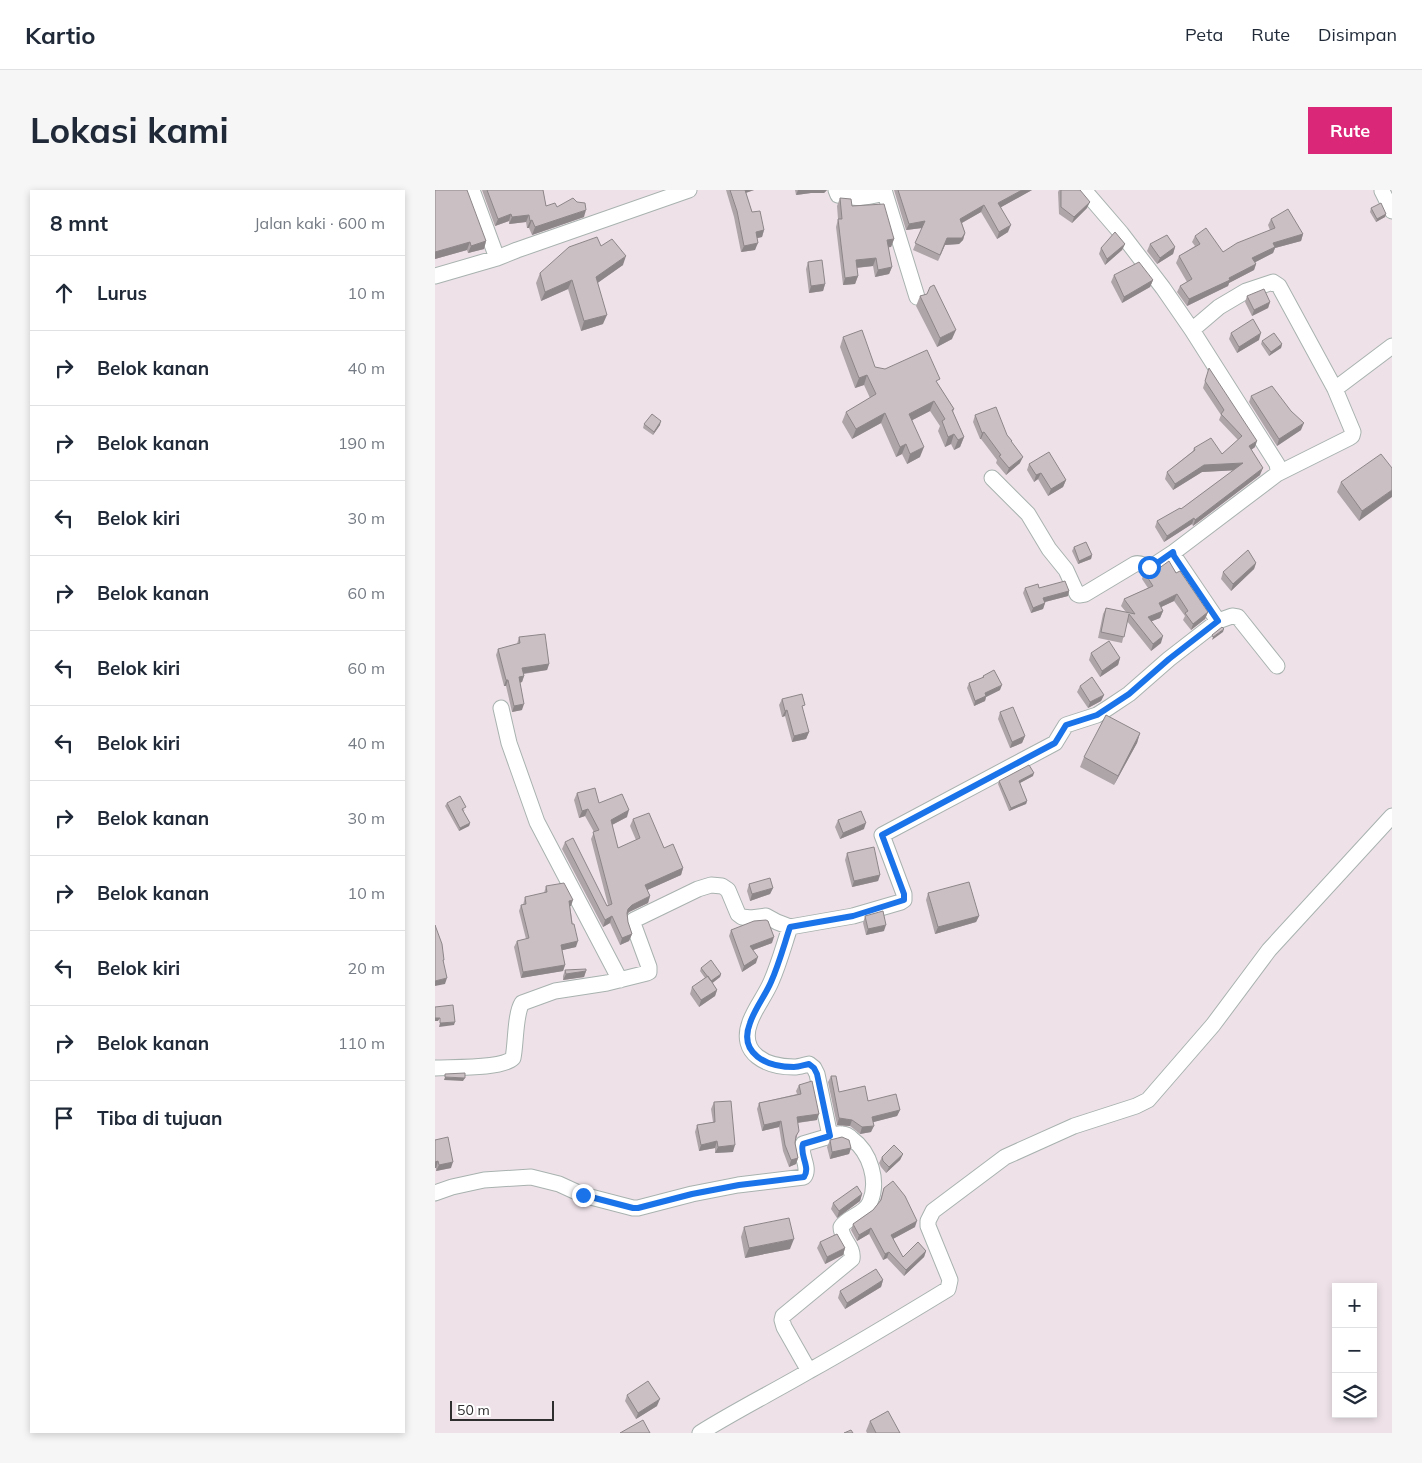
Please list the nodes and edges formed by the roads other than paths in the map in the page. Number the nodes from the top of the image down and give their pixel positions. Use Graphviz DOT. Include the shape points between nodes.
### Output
graph roads {
  1 [pos="472,190"];
  2 [pos="689,190"];
  3 [pos="836,190"];
  4 [pos="1084,190"];
  5 [pos="1382,191"];
  6 [pos="885,192"];
  7 [pos="1392,210"];
  8 [pos="497,258"];
  9 [pos="435,276"];
  10 [pos="917,297"];
  11 [pos="1192,330"];
  12 [pos="1392,346"];
  13 [pos="1335,389"];
  14 [pos="1277,474"];
  15 [pos="992,478"];
  16 [pos="1173,552"];
  17 [pos="1218,621"];
  18 [pos="1277,666"];
  19 [pos="501,708"];
  20 [pos="1392,816"];
  21 [pos="790,927"];
  22 [pos="620,980"];
  23 [pos="435,1068"];
  24 [pos="830,1136"];
  25 [pos="435,1193"];
  26 [pos="809,1371"];
  27 [pos="700,1433"];
  1 -- 8 [label="street"];
  2 -- 8 [label="street"];
  3 -- 6 [label="street" via="838,195 851,198"];
  4 -- 11 [label="street" via="1121,233"];
  5 -- 7 [label="street"];
  6 -- 10 [label="street"];
  8 -- 9 [label="street"];
  11 -- 13 [label="street" via="1242,293 1269,283 1277,284"];
  11 -- 14 [label="street" via="1277,464"];
  12 -- 13 [label="street"];
  13 -- 14 [label="street" via="1352,428 1352,436"];
  14 -- 16 [label="street"];
  15 -- 16 [label="street" via="1028,514 1079,595 1135,564 1151,567"];
  16 -- 17 [label="street"];
  17 -- 18 [label="street" via="1237,616"];
  17 -- 21 [label="street" via="1129,694 1097,715 1066,725 1055,743 882,835 904,900 853,916"];
  19 -- 22 [label="street" via="509,743 537,822"];
  20 -- 26 [label="street" via="1269,950 1213,1025 1153,1096 1136,1106 1074,1126 1005,1158 933,1211 928,1226 950,1280 948,1289"];
  21 -- 22 [label="street" via="766,916 742,917 728,890 722,886 705,887 634,920 650,969 647,974"];
  21 -- 24 [label="street" via="772,981 750,1022 748,1043 753,1054 770,1064 794,1067 809,1064 814,1068"];
  22 -- 23 [label="street" via="555,991 522,1003 513,1058 508,1062 493,1066"];
  24 -- 25 [label="street" via="803,1144 807,1171 804,1177 739,1185 638,1208 583,1195 559,1184 531,1177 483,1180"];
  24 -- 26 [label="street" via="847,1135 862,1148 871,1166 872,1197 867,1209 841,1227 843,1237 852,1250 852,1259 783,1316 784,1327"];
  26 -- 27 [label="street"];
}
